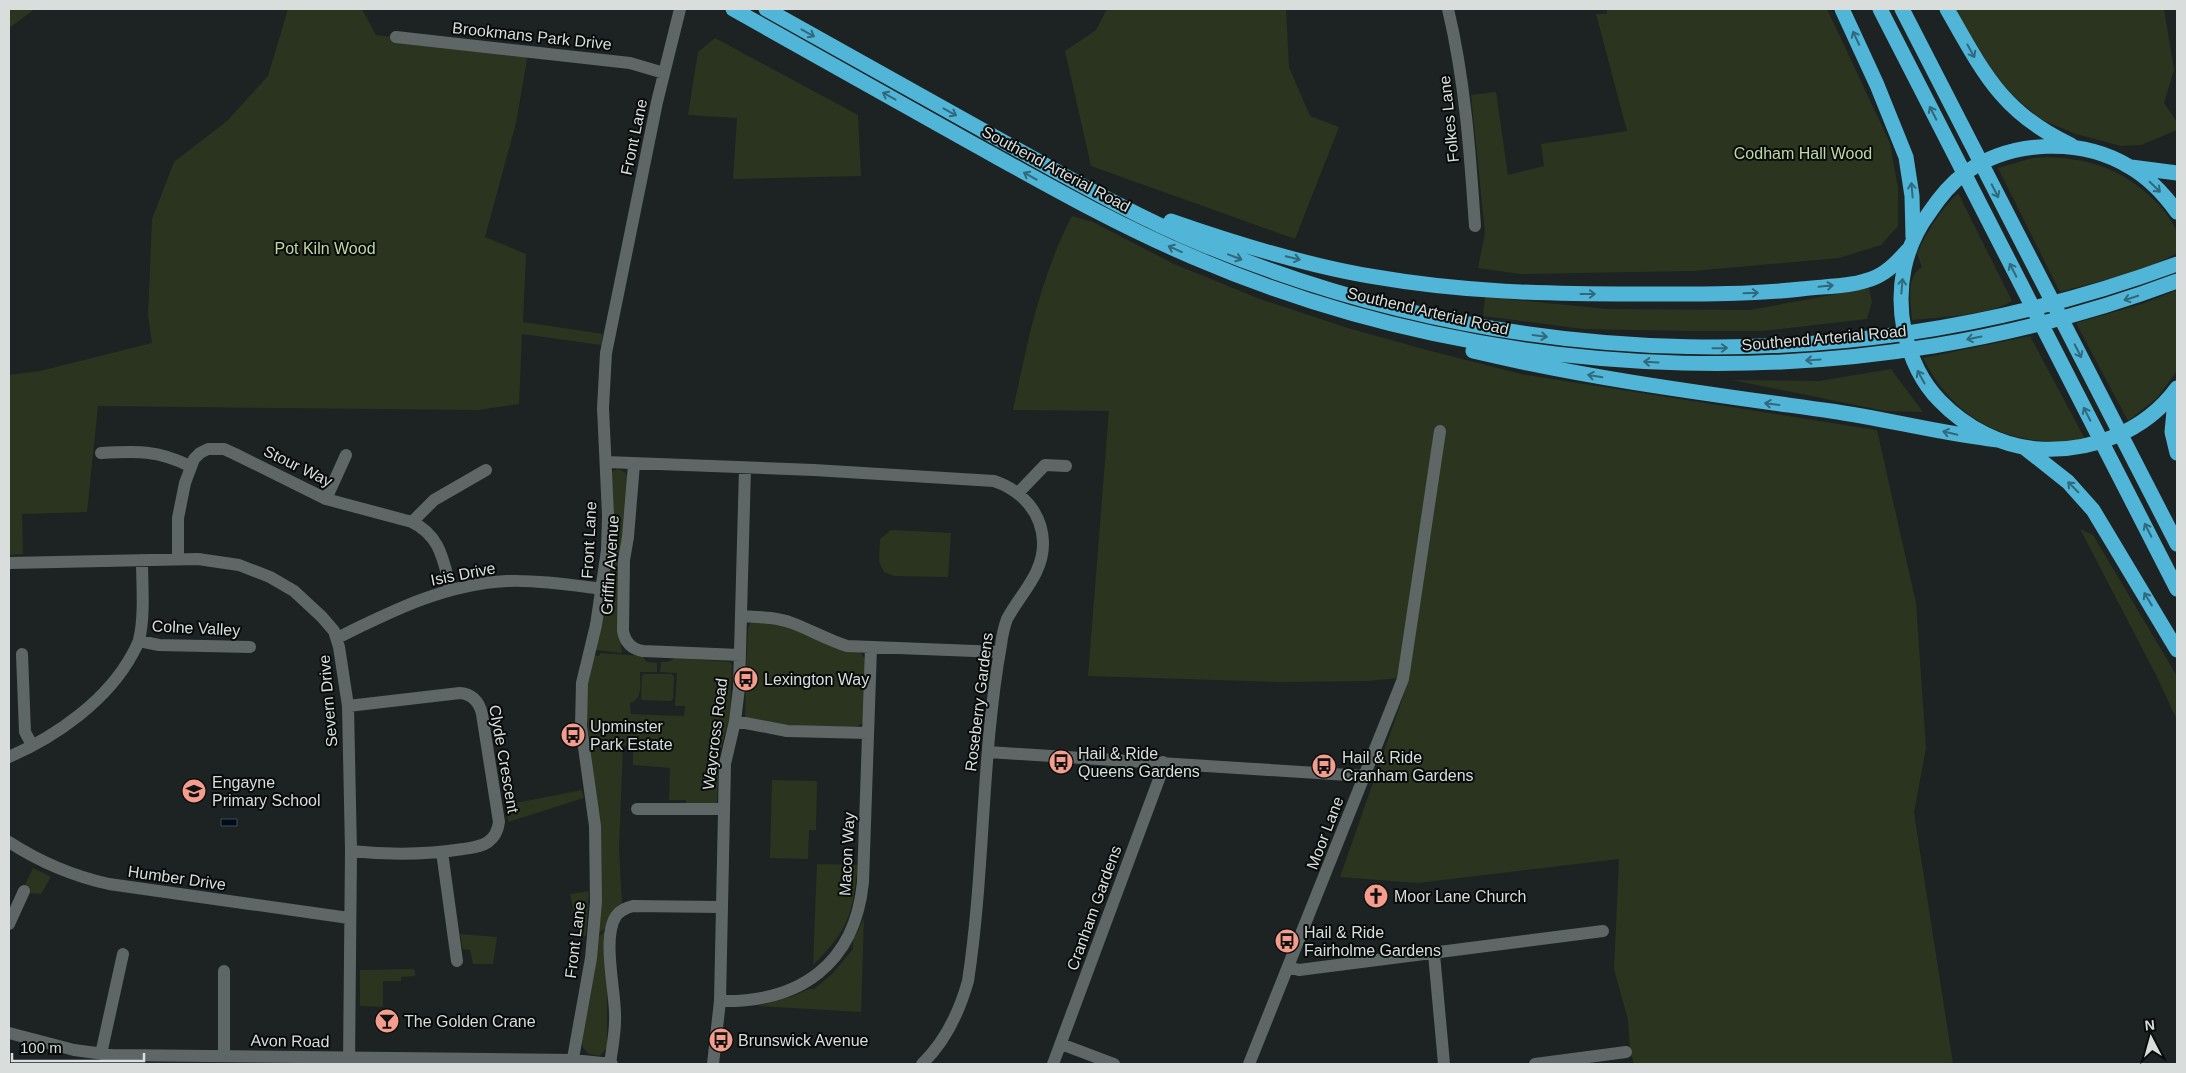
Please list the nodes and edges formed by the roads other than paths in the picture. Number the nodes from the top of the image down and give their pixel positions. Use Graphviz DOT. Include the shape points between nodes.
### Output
graph roads {
  1 [pos="689,9"];
  2 [pos="733,9"];
  3 [pos="766,9"];
  4 [pos="1448,9"];
  5 [pos="1842,9"];
  6 [pos="1880,9"];
  7 [pos="1902,9"];
  8 [pos="1947,9"];
  9 [pos="679,14"];
  10 [pos="396,37"];
  11 [pos="664,73"];
  12 [pos="2076,147"];
  13 [pos="2129,166"];
  14 [pos="2177,173"];
  15 [pos="1081,185"];
  16 [pos="2177,212"];
  17 [pos="1475,226"];
  18 [pos="1910,244"];
  19 [pos="1195,258"];
  20 [pos="2177,264"];
  21 [pos="2177,281"];
  22 [pos="2176,389"];
  23 [pos="1440,431"];
  24 [pos="1998,440"];
  25 [pos="2025,448"];
  26 [pos="2177,452"];
  27 [pos="101,453"];
  28 [pos="346,455"];
  29 [pos="606,462"];
  30 [pos="634,464"];
  31 [pos="190,466"];
  32 [pos="1066,466"];
  33 [pos="745,468"];
  34 [pos="486,470"];
  35 [pos="1018,493"];
  36 [pos="326,499"];
  37 [pos="412,522"];
  38 [pos="2177,544"];
  39 [pos="178,559"];
  40 [pos="142,560"];
  41 [pos="9,563"];
  42 [pos="451,589"];
  43 [pos="603,589"];
  44 [pos="2177,589"];
  45 [pos="741,616"];
  46 [pos="337,638"];
  47 [pos="139,641"];
  48 [pos="2176,646"];
  49 [pos="250,647"];
  50 [pos="871,648"];
  51 [pos="1000,652"];
  52 [pos="22,654"];
  53 [pos="740,655"];
  54 [pos="348,706"];
  55 [pos="735,721"];
  56 [pos="868,733"];
  57 [pos="32,745"];
  58 [pos="988,752"];
  59 [pos="9,757"];
  60 [pos="1163,762"];
  61 [pos="1364,776"];
  62 [pos="637,809"];
  63 [pos="723,809"];
  64 [pos="9,842"];
  65 [pos="351,851"];
  66 [pos="442,852"];
  67 [pos="24,891"];
  68 [pos="720,907"];
  69 [pos="349,918"];
  70 [pos="9,924"];
  71 [pos="1603,932"];
  72 [pos="123,954"];
  73 [pos="1434,954"];
  74 [pos="457,961"];
  75 [pos="1288,967"];
  76 [pos="224,971"];
  77 [pos="720,1001"];
  78 [pos="9,1033"];
  79 [pos="1061,1044"];
  80 [pos="1626,1052"];
  81 [pos="101,1054"];
  82 [pos="224,1056"];
  83 [pos="184,1060"];
  84 [pos="349,1061"];
  85 [pos="573,1062"];
  86 [pos="611,1064"];
  87 [pos="713,1064"];
  88 [pos="922,1064"];
  89 [pos="1053,1064"];
  90 [pos="1114,1064"];
  91 [pos="1249,1064"];
  92 [pos="1444,1064"];
  93 [pos="1535,1064"];
  1 -- 9 [label="street, Front Lane"];
  19 -- 2 [label="highway, Southend Arterial Road, one-way" via="1073,200"];
  3 -- 15 [label="highway, Southend Arterial Road, one-way"];
  4 -- 17 [label="street, Folkes Lane" via="1467,117"];
  18 -- 5 [label="highway, one-way" via="1912,190 1906,157"];
  44 -- 6 [label="highway, one-way"];
  7 -- 38 [label="highway, one-way"];
  8 -- 12 [label="highway, one-way" via="1987,77 2010,104 2033,125"];
  9 -- 11 [label="street, Front Lane"];
  10 -- 11 [label="street, Brookmans Park Drive" via="630,63"];
  11 -- 29 [label="street, Front Lane" via="606,353"];
  12 -- 13 [label="highway"];
  12 -- 18 [label="highway" via="2030,148 1966,172 1943,193"];
  13 -- 14 [label="highway"];
  13 -- 16 [label="highway, one-way" via="2158,189"];
  15 -- 18 [label="highway, one-way" via="1192,228 1282,256 1374,277 1470,290 1566,294 1789,290 1869,279 1886,271"];
  15 -- 20 [label="highway, Southend Arterial Road, one-way" via="1201,244 1356,298 1492,329 1622,344 1708,348 1795,346 1915,332 2055,304"];
  24 -- 18 [label="highway, one-way" via="1946,408 1926,384 1912,359 1903,322 1902,286"];
  21 -- 19 [label="highway, Southend Arterial Road, one-way" via="2059,319 1928,347 1796,361 1699,363 1579,356 1446,336 1368,318"];
  24 -- 19 [label="highway, one-way" via="1524,363 1358,324 1274,294"];
  22 -- 25 [label="highway" via="2148,417 2105,441 2072,448"];
  22 -- 26 [label="highway" via="2172,432"];
  23 -- 61 [label="street, Moor Lane" via="1403,679"];
  24 -- 25 [label="highway"];
  48 -- 25 [label="highway, one-way" via="2093,510 2068,482"];
  27 -- 31 [label="street" via="163,454"];
  28 -- 36 [label="street"];
  29 -- 30 [label="street, Roseberry Gardens"];
  29 -- 43 [label="street, Front Lane" via="608,515"];
  30 -- 33 [label="street, Roseberry Gardens"];
  30 -- 53 [label="street, Griffin Avenue" via="624,560 622,630 625,640 643,651"];
  31 -- 36 [label="street, Stour Way" via="200,453 208,449 224,449"];
  31 -- 39 [label="street" via="180,501"];
  32 -- 35 [label="street" via="1045,465"];
  33 -- 35 [label="street, Roseberry Gardens" via="994,481"];
  33 -- 45 [label="street, Waycross Road"];
  34 -- 37 [label="street" via="434,500"];
  35 -- 51 [label="street, Roseberry Gardens" via="1038,518 1043,550 1037,573 1006,621"];
  36 -- 37 [label="street, Stour Way"];
  37 -- 42 [label="street, Stour Way" via="436,542"];
  39 -- 40 [label="street, Severn Drive"];
  39 -- 46 [label="street, Severn Drive" via="239,565 270,577 303,598"];
  40 -- 41 [label="street, Severn Drive"];
  40 -- 47 [label="street"];
  42 -- 43 [label="street, Isis Drive" via="526,581"];
  42 -- 46 [label="street, Isis Drive" via="391,611"];
  43 -- 85 [label="street, Front Lane" via="582,683 581,726 595,826 596,902 591,958"];
  45 -- 50 [label="street" via="778,619 832,642"];
  45 -- 53 [label="street, Waycross Road"];
  46 -- 54 [label="street, Severn Drive"];
  47 -- 49 [label="street, Colne Valley" via="159,645"];
  47 -- 57 [label="street" via="120,673 99,697 80,714"];
  50 -- 51 [label="street"];
  50 -- 56 [label="street, Macon Way"];
  51 -- 58 [label="street, Roseberry Gardens"];
  52 -- 57 [label="street" via="25,732"];
  53 -- 55 [label="street, Waycross Road"];
  54 -- 65 [label="street, Severn Drive"];
  54 -- 66 [label="street, Clyde Crescent" via="460,693 472,696 480,706 498,830 480,846"];
  55 -- 56 [label="street" via="787,730"];
  55 -- 63 [label="street, Waycross Road" via="725,764"];
  56 -- 77 [label="street, Macon Way" via="862,898 854,928 826,968 795,989 758,999"];
  57 -- 59 [label="street"];
  58 -- 60 [label="street"];
  58 -- 88 [label="street, Roseberry Gardens" via="968,981 961,1007 950,1028"];
  60 -- 61 [label="street"];
  60 -- 79 [label="street, Cranham Gardens"];
  61 -- 75 [label="street, Moor Lane"];
  62 -- 63 [label="street"];
  63 -- 68 [label="street, Waycross Road"];
  64 -- 69 [label="street, Humber Drive" via="73,875 108,884"];
  65 -- 66 [label="street, Clyde Crescent" via="388,855"];
  65 -- 69 [label="street, Severn Drive"];
  66 -- 74 [label="street"];
  67 -- 70 [label="street"];
  68 -- 77 [label="street, Waycross Road"];
  68 -- 86 [label="street" via="633,906 616,916 611,933 615,1014"];
  69 -- 84 [label="street, Severn Drive"];
  71 -- 73 [label="street"];
  72 -- 81 [label="street"];
  73 -- 75 [label="street" via="1299,970"];
  73 -- 92 [label="street"];
  75 -- 91 [label="street, Moor Lane"];
  76 -- 82 [label="street"];
  77 -- 87 [label="street, Waycross Road"];
  78 -- 81 [label="street, Avon Road"];
  79 -- 89 [label="street, Cranham Gardens"];
  79 -- 90 [label="street"];
  80 -- 93 [label="street"];
  81 -- 83 [label="street, Avon Road"];
  82 -- 83 [label="street, Avon Road"];
  82 -- 84 [label="street, Avon Road"];
  84 -- 85 [label="street, Avon Road"];
  85 -- 86 [label="street"];
}
